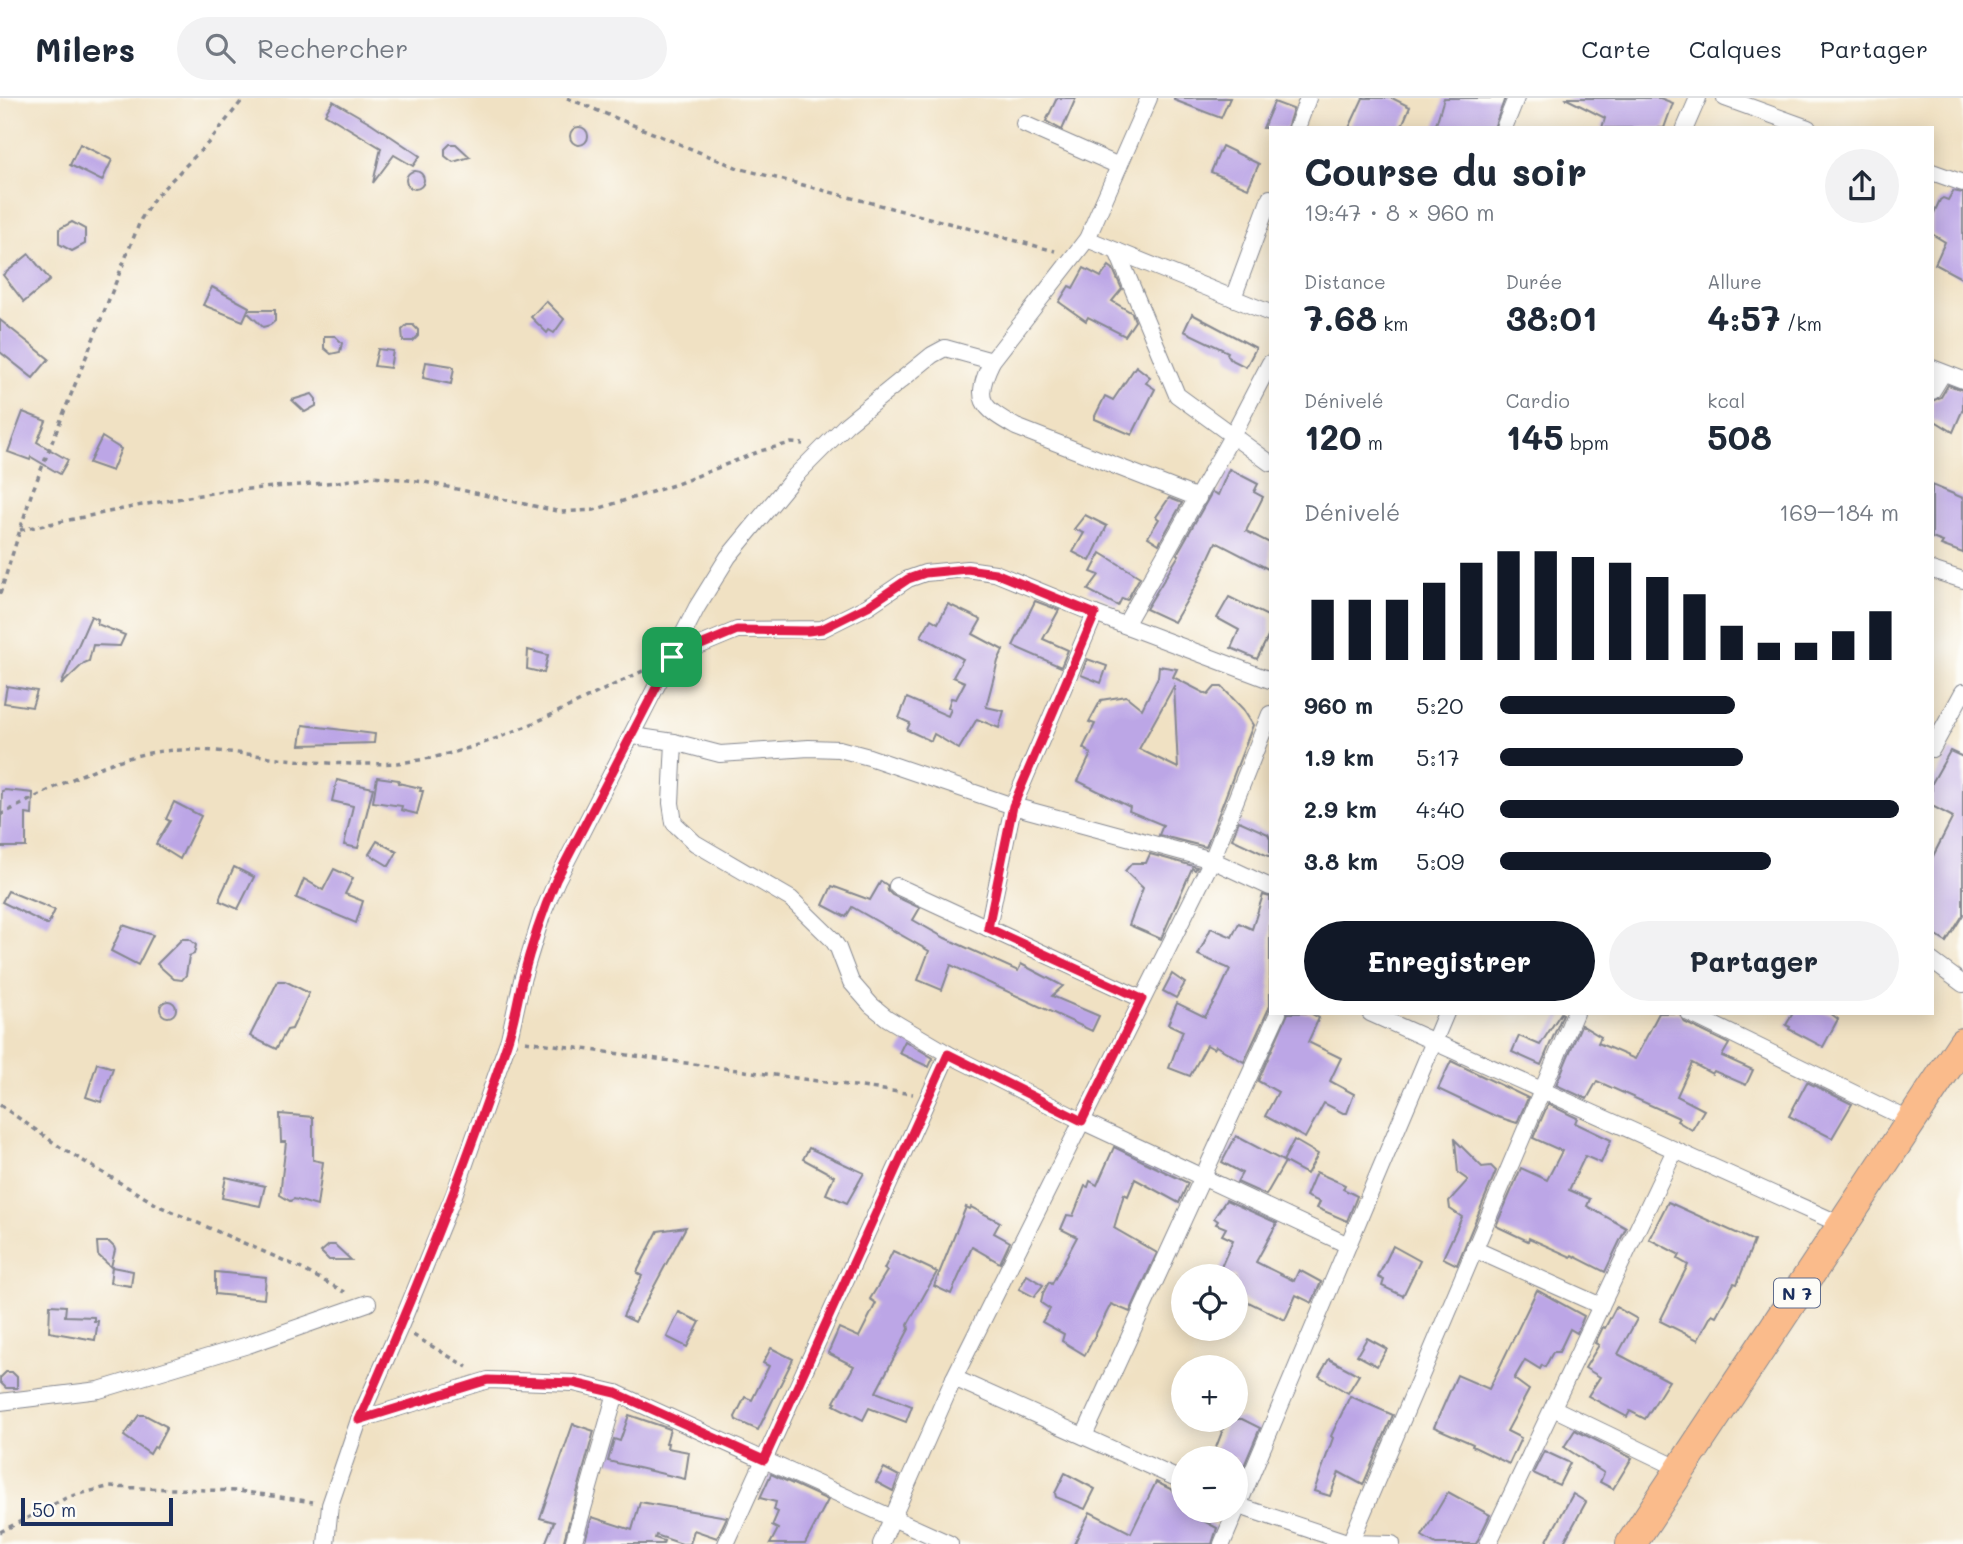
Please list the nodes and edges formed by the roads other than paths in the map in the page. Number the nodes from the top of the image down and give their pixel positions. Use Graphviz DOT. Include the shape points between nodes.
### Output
graph roads {
  1 [pos="1308,98"];
  2 [pos="1516,98"];
  3 [pos="1699,98"];
  4 [pos="1144,99"];
  5 [pos="1730,99"];
  6 [pos="1024,124"];
  7 [pos="1298,126"];
  8 [pos="1505,126"];
  9 [pos="1686,126"];
  10 [pos="1803,126"];
  11 [pos="1119,166"];
  12 [pos="1934,173"];
  13 [pos="1963,183"];
  14 [pos="1269,201"];
  15 [pos="1087,239"];
  16 [pos="1117,251"];
  17 [pos="1233,298"];
  18 [pos="1269,313"];
  19 [pos="992,361"];
  20 [pos="1269,365"];
  21 [pos="1938,370"];
  22 [pos="1963,380"];
  23 [pos="1232,436"];
  24 [pos="1269,462"];
  25 [pos="1198,498"];
  26 [pos="1934,571"];
  27 [pos="1963,580"];
  28 [pos="1095,614"];
  29 [pos="1125,625"];
  30 [pos="672,657"];
  31 [pos="1269,680"];
  32 [pos="1963,692"];
  33 [pos="1269,716"];
  34 [pos="1937,726"];
  35 [pos="633,736"];
  36 [pos="674,742"];
  37 [pos="1013,806"];
  38 [pos="1212,860"];
  39 [pos="897,886"];
  40 [pos="1269,887"];
  41 [pos="988,928"];
  42 [pos="1934,962"];
  43 [pos="1963,984"];
  44 [pos="1142,999"];
  45 [pos="1277,1015"];
  46 [pos="1374,1015"];
  47 [pos="1445,1015"];
  48 [pos="1574,1015"];
  49 [pos="1693,1015"];
  50 [pos="1434,1042"];
  51 [pos="1963,1043"];
  52 [pos="948,1054"];
  53 [pos="1542,1091"];
  54 [pos="1082,1121"];
  55 [pos="1911,1121"];
  56 [pos="1675,1150"];
  57 [pos="1203,1176"];
  58 [pos="1842,1225"];
  59 [pos="1348,1245"];
  60 [pos="1474,1249"];
  61 [pos="368,1303"];
  62 [pos="1601,1306"];
  63 [pos="954,1378"];
  64 [pos="616,1393"];
  65 [pos="0,1402"];
  66 [pos="1553,1408"];
  67 [pos="359,1420"];
  68 [pos="1084,1436"];
  69 [pos="764,1460"];
  70 [pos="1680,1469"];
  71 [pos="1171,1476"];
  72 [pos="1248,1480"];
  73 [pos="1248,1510"];
  74 [pos="892,1518"];
  75 [pos="1230,1523"];
  76 [pos="1350,1543"];
  77 [pos="326,1544"];
  78 [pos="573,1544"];
  79 [pos="726,1544"];
  80 [pos="881,1544"];
  81 [pos="950,1544"];
  82 [pos="1222,1544"];
  83 [pos="1392,1544"];
  84 [pos="1488,1544"];
  85 [pos="1631,1544"];
  1 -- 7 [label="street"];
  2 -- 8 [label="street"];
  3 -- 9 [label="street"];
  4 -- 11 [label="street"];
  5 -- 10 [label="street"];
  6 -- 11 [label="street"];
  11 -- 15 [label="street"];
  12 -- 13 [label="street"];
  14 -- 17 [label="street"];
  15 -- 16 [label="street"];
  15 -- 19 [label="street"];
  16 -- 17 [label="street"];
  16 -- 23 [label="street" via="1177,395"];
  17 -- 18 [label="street"];
  19 -- 25 [label="street" via="981,383 990,412"];
  19 -- 30 [label="street" via="945,348 880,395 795,477 729,557"];
  20 -- 23 [label="street"];
  21 -- 22 [label="street"];
  23 -- 24 [label="street"];
  23 -- 25 [label="street"];
  25 -- 29 [label="street"];
  26 -- 27 [label="street"];
  28 -- 29 [label="street"];
  28 -- 30 [label="street" via="995,573 947,570 908,579 822,629 737,630"];
  28 -- 37 [label="street"];
  29 -- 31 [label="street"];
  30 -- 35 [label="street"];
  32 -- 34 [label="street"];
  33 -- 38 [label="street"];
  35 -- 36 [label="street"];
  35 -- 67 [label="street" via="542,915 509,1039 454,1195"];
  36 -- 37 [label="street" via="720,754 839,749"];
  36 -- 52 [label="street" via="674,823 695,843 791,900 838,948 850,982 871,1005"];
  37 -- 38 [label="street"];
  37 -- 41 [label="street"];
  38 -- 40 [label="street"];
  38 -- 44 [label="street"];
  39 -- 41 [label="street"];
  41 -- 44 [label="street"];
  42 -- 43 [label="street"];
  44 -- 54 [label="street"];
  45 -- 57 [label="street"];
  46 -- 50 [label="street"];
  47 -- 50 [label="street"];
  48 -- 53 [label="street"];
  49 -- 55 [label="street"];
  50 -- 53 [label="street"];
  50 -- 59 [label="street"];
  51 -- 55 [label="highway, N 7"];
  52 -- 54 [label="street"];
  52 -- 69 [label="street"];
  53 -- 56 [label="street"];
  53 -- 60 [label="street"];
  54 -- 57 [label="street"];
  54 -- 63 [label="street"];
  55 -- 58 [label="highway, N 7"];
  56 -- 58 [label="street"];
  56 -- 62 [label="street"];
  57 -- 59 [label="street"];
  57 -- 68 [label="street"];
  58 -- 70 [label="highway, N 7"];
  59 -- 72 [label="street"];
  60 -- 62 [label="street"];
  60 -- 76 [label="street"];
  61 -- 65 [label="street" via="99,1390"];
  62 -- 66 [label="street"];
  63 -- 68 [label="street"];
  63 -- 74 [label="street"];
  64 -- 67 [label="street" via="574,1383 488,1380"];
  64 -- 69 [label="street"];
  64 -- 78 [label="street"];
  66 -- 70 [label="street"];
  66 -- 84 [label="street"];
  67 -- 77 [label="street" via="330,1505"];
  68 -- 71 [label="street"];
  69 -- 74 [label="street"];
  69 -- 79 [label="street"];
  70 -- 85 [label="highway, N 7"];
  73 -- 76 [label="street"];
  74 -- 80 [label="street"];
  74 -- 81 [label="street"];
  75 -- 82 [label="street"];
  76 -- 83 [label="street"];
}
